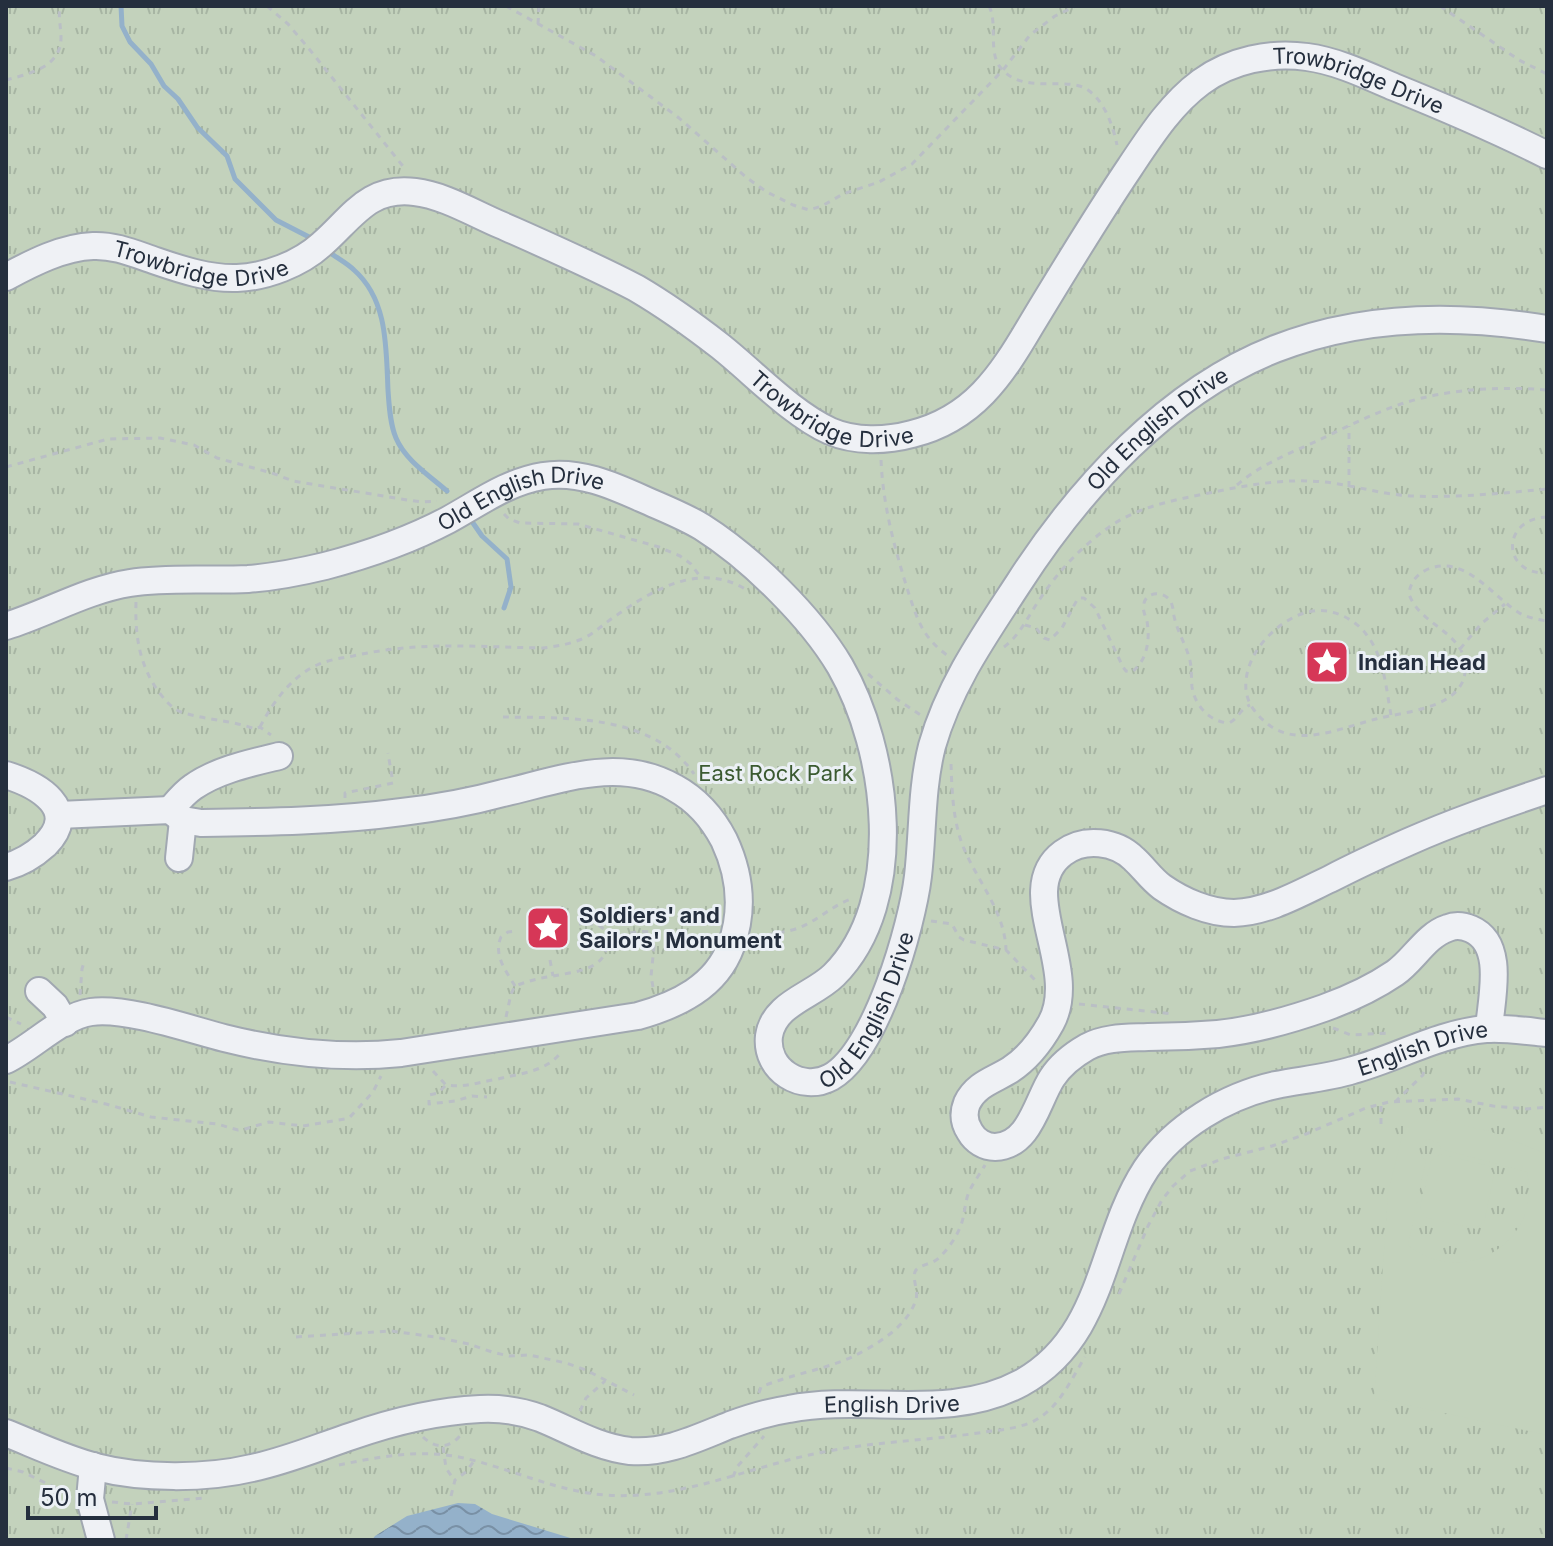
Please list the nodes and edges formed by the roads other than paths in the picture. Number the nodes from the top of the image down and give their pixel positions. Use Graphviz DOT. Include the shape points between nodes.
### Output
graph roads {
  1 [pos="1547,155"];
  2 [pos="6,277"];
  3 [pos="1547,329"];
  4 [pos="6,626"];
  5 [pos="279,756"];
  6 [pos="6,775"];
  7 [pos="1547,790"];
  8 [pos="59,815"];
  9 [pos="176,815"];
  10 [pos="179,858"];
  11 [pos="6,867"];
  12 [pos="39,991"];
  13 [pos="73,1018"];
  14 [pos="1489,1029"];
  15 [pos="1547,1033"];
  16 [pos="6,1060"];
  17 [pos="6,1433"];
  18 [pos="93,1466"];
  19 [pos="101,1540"];
  1 -- 2 [label="street, Trowbridge Drive" via="1437,104 1323,60 1279,55 1228,67 1201,81 1155,130 991,385 951,419 914,434 880,439 826,429 717,343 635,288 463,208 414,192 369,200 307,255 255,276 216,277 89,246"];
  3 -- 4 [label="street, Old English Drive" via="1479,321 1391,321 1316,335 1276,348 1202,387 1111,466 1028,567 950,697 929,758 919,869 897,961 859,1049 838,1073 815,1083 793,1079 781,1070 773,1060 769,1034 785,1008 837,972 868,918 879,873 879,775 865,722 824,641 762,575 701,526 587,477 540,476 489,495 431,528 325,566 255,579 134,582 92,592"];
  5 -- 9 [label="street" via="200,782"];
  6 -- 8 [label="street" via="38,789"];
  7 -- 14 [label="street" via="1414,839 1253,911 1217,911 1174,895 1113,845 1066,850 1045,877 1043,889 1057,965 1051,993 1056,1014 1028,1054 980,1086 968,1101 964,1118 978,1142 1002,1146 1022,1134 1060,1067 1093,1044 1242,1031 1300,1017 1386,979 1447,928 1471,929 1490,949 1494,972"];
  8 -- 9 [label="street"];
  8 -- 11 [label="street" via="44,845"];
  9 -- 10 [label="street"];
  9 -- 13 [label="street" via="201,823 400,813 558,779 610,771 645,774 671,785 709,815 733,859 738,914 722,963 687,998 638,1016 506,1037 386,1054 337,1054 227,1039 115,1012"];
  12 -- 13 [label="street"];
  13 -- 16 [label="street"];
  14 -- 15 [label="street, English Drive"];
  14 -- 18 [label="street, English Drive" via="1441,1039 1353,1070 1253,1092 1195,1121 1166,1145 1139,1181 1095,1296 1075,1333 1039,1372 972,1401 926,1406 826,1403 787,1409 650,1451 598,1444 512,1410 473,1409 381,1427 229,1472 138,1474"];
  17 -- 18 [label="street, English Drive"];
  18 -- 19 [label="street" via="90,1499"];
}
